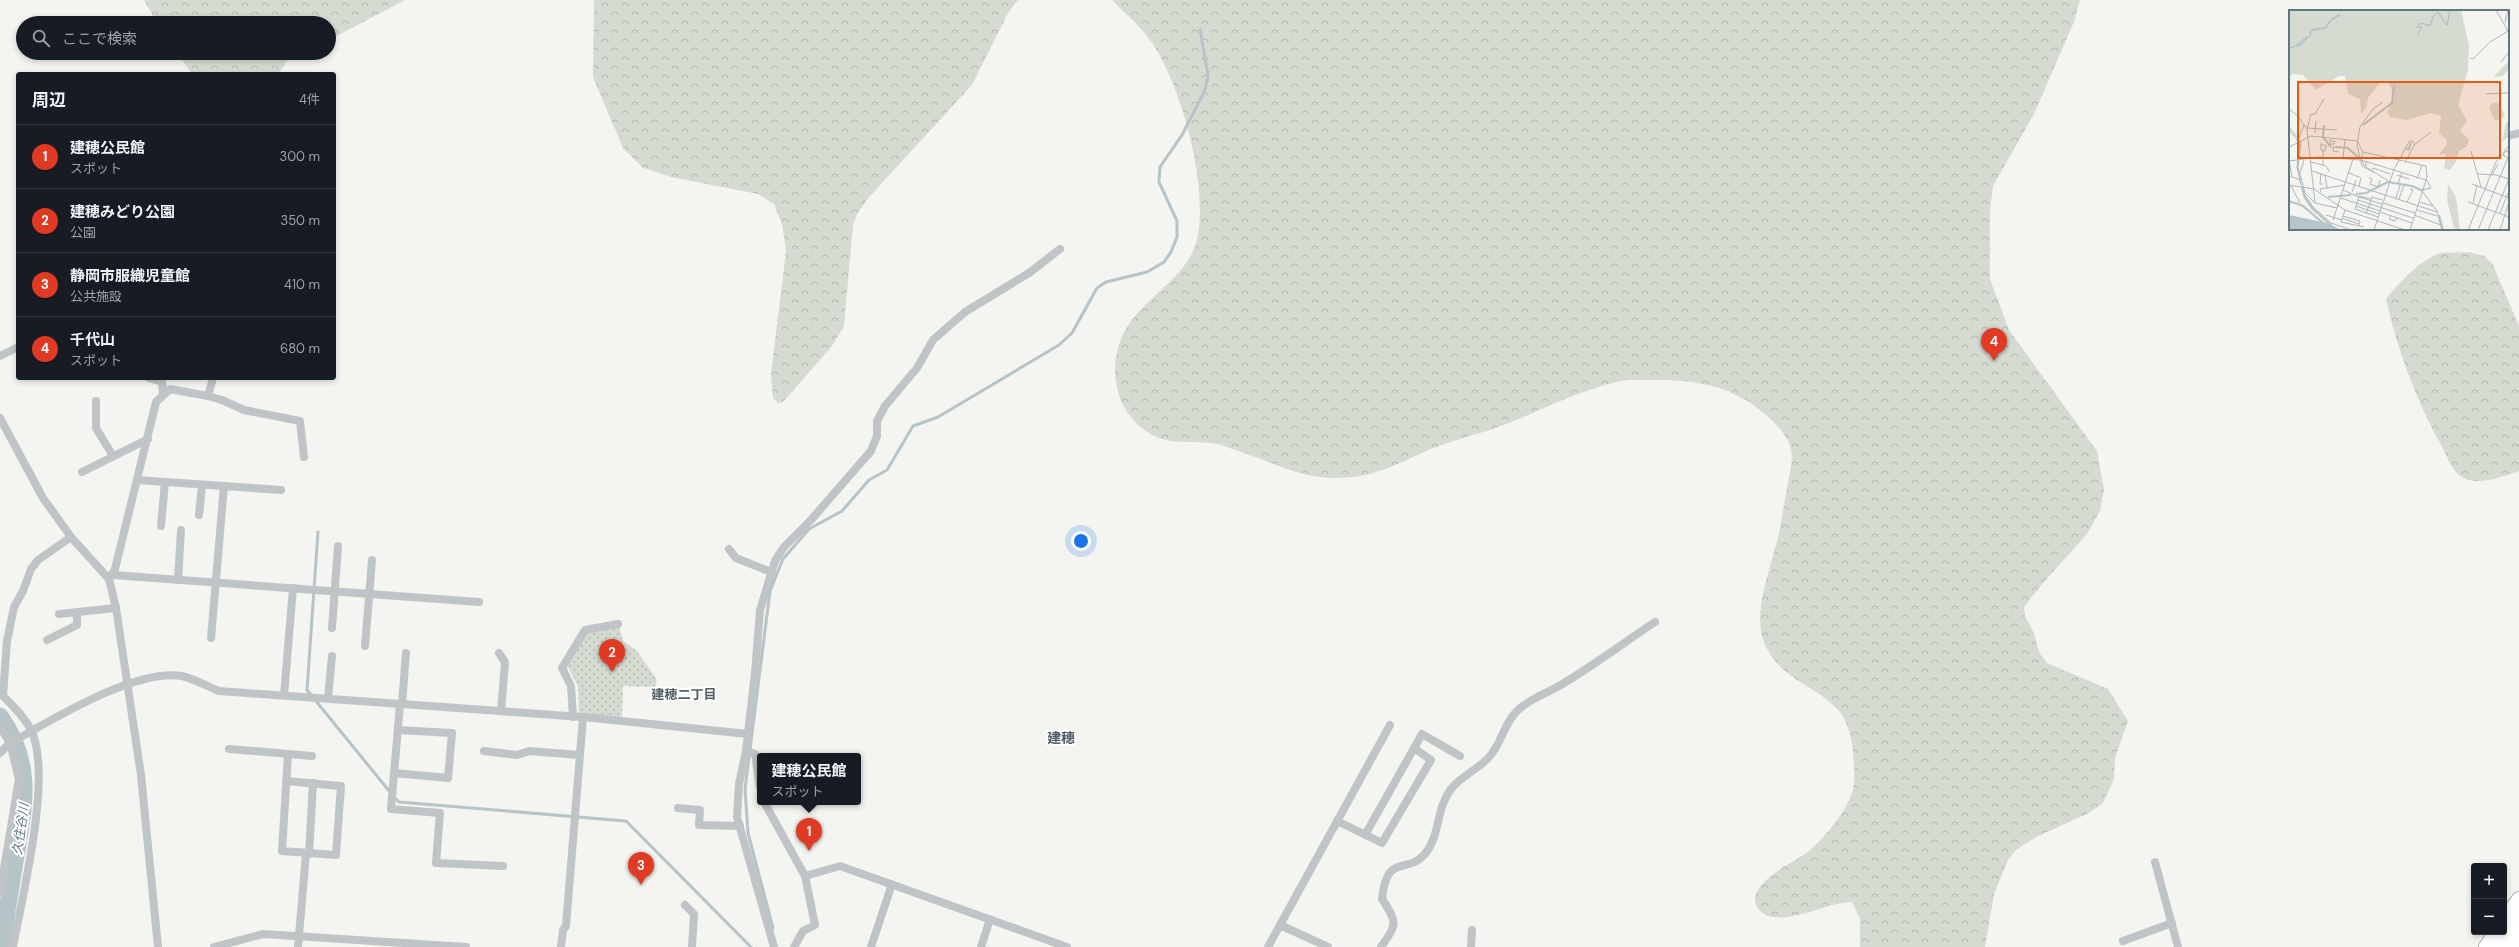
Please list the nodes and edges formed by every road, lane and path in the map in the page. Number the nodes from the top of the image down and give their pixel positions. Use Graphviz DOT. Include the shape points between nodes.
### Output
graph roads {
  1 [pos="2519,133"];
  2 [pos="2509,136"];
  3 [pos="1060,249"];
  4 [pos="16,347"];
  5 [pos="0,356"];
  6 [pos="156,380"];
  7 [pos="212,380"];
  8 [pos="163,394"];
  9 [pos="208,396"];
  10 [pos="96,401"];
  11 [pos="0,418"];
  12 [pos="148,438"];
  13 [pos="113,456"];
  14 [pos="304,457"];
  15 [pos="82,472"];
  16 [pos="137,480"];
  17 [pos="165,482"];
  18 [pos="202,485"];
  19 [pos="224,486"];
  20 [pos="281,490"];
  21 [pos="199,514"];
  22 [pos="160,526"];
  23 [pos="181,530"];
  24 [pos="71,537"];
  25 [pos="338,546"];
  26 [pos="729,549"];
  27 [pos="372,560"];
  28 [pos="771,572"];
  29 [pos="111,577"];
  30 [pos="178,580"];
  31 [pos="216,582"];
  32 [pos="292,588"];
  33 [pos="334,592"];
  34 [pos="368,594"];
  35 [pos="479,602"];
  36 [pos="116,608"];
  37 [pos="77,612"];
  38 [pos="59,614"];
  39 [pos="1655,622"];
  40 [pos="618,624"];
  41 [pos="332,628"];
  42 [pos="211,638"];
  43 [pos="47,640"];
  44 [pos="365,646"];
  45 [pos="406,653"];
  46 [pos="499,653"];
  47 [pos="332,656"];
  48 [pos="127,682"];
  49 [pos="1,694"];
  50 [pos="284,695"];
  51 [pos="328,698"];
  52 [pos="401,704"];
  53 [pos="501,711"];
  54 [pos="572,717"];
  55 [pos="583,717"];
  56 [pos="1390,725"];
  57 [pos="0,727"];
  58 [pos="398,730"];
  59 [pos="31,731"];
  60 [pos="748,734"];
  61 [pos="0,742"];
  62 [pos="10,743"];
  63 [pos="1414,748"];
  64 [pos="229,749"];
  65 [pos="484,751"];
  66 [pos="746,751"];
  67 [pos="0,753"];
  68 [pos="288,754"];
  69 [pos="580,755"];
  70 [pos="312,756"];
  71 [pos="1460,756"];
  72 [pos="757,767"];
  73 [pos="394,773"];
  74 [pos="286,781"];
  75 [pos="313,783"];
  76 [pos="766,805"];
  77 [pos="678,808"];
  78 [pos="1338,821"];
  79 [pos="740,826"];
  80 [pos="1365,835"];
  81 [pos="307,854"];
  82 [pos="2154,862"];
  83 [pos="503,866"];
  84 [pos="805,876"];
  85 [pos="892,884"];
  86 [pos="0,891"];
  87 [pos="2519,899"];
  88 [pos="685,905"];
  89 [pos="2519,914"];
  90 [pos="2507,917"];
  91 [pos="990,920"];
  92 [pos="2172,923"];
  93 [pos="1280,925"];
  94 [pos="1472,930"];
  95 [pos="2519,934"];
  96 [pos="2494,935"];
  97 [pos="299,936"];
  98 [pos="2123,941"];
  99 [pos="13,947"];
  100 [pos="158,947"];
  101 [pos="214,947"];
  102 [pos="298,947"];
  103 [pos="466,947"];
  104 [pos="561,947"];
  105 [pos="692,947"];
  106 [pos="774,947"];
  107 [pos="794,947"];
  108 [pos="871,947"];
  109 [pos="981,947"];
  110 [pos="1067,947"];
  111 [pos="1268,947"];
  112 [pos="1328,947"];
  113 [pos="1381,947"];
  114 [pos="1471,947"];
  115 [pos="2178,947"];
  116 [pos="2486,947"];
  117 [pos="2498,947"];
  118 [pos="2512,947"];
  1 -- 2 [label="street"];
  3 -- 28 [label="street" via="1029,273 965,312 933,340 917,368 885,406 877,420 877,436 871,451 784,547"];
  4 -- 5 [label="street"];
  6 -- 8 [label="street" via="162,382"];
  7 -- 9 [label="street"];
  8 -- 9 [label="street" via="170,389"];
  8 -- 12 [label="street" via="156,402"];
  9 -- 14 [label="street" via="244,410 300,421"];
  10 -- 13 [label="street" via="96,428"];
  11 -- 24 [label="street" via="43,498"];
  12 -- 13 [label="street"];
  12 -- 16 [label="street"];
  13 -- 15 [label="street"];
  16 -- 17 [label="street"];
  16 -- 29 [label="street"];
  17 -- 18 [label="street"];
  17 -- 22 [label="street"];
  18 -- 19 [label="street"];
  18 -- 21 [label="street"];
  19 -- 20 [label="street"];
  19 -- 31 [label="street"];
  23 -- 30 [label="street"];
  24 -- 29 [label="street"];
  24 -- 49 [label="street" via="38,560 31,569 13,614"];
  25 -- 33 [label="street"];
  26 -- 28 [label="street" via="736,558"];
  27 -- 34 [label="street"];
  28 -- 60 [label="street" via="760,610"];
  29 -- 30 [label="street"];
  29 -- 36 [label="street"];
  30 -- 31 [label="street"];
  31 -- 32 [label="street"];
  31 -- 42 [label="street"];
  32 -- 33 [label="street"];
  32 -- 50 [label="street"];
  33 -- 34 [label="street"];
  33 -- 41 [label="street"];
  34 -- 35 [label="street"];
  34 -- 44 [label="street"];
  36 -- 37 [label="street"];
  36 -- 48 [label="street"];
  37 -- 38 [label="street"];
  37 -- 43 [label="street" via="77,625"];
  39 -- 113 [label="street" via="1559,686 1534,697 1508,722 1490,757 1452,788 1438,813 1435,839 1424,856 1397,866 1389,872 1382,899 1394,916 1394,928"];
  40 -- 54 [label="street" via="585,630 562,668 571,686"];
  45 -- 52 [label="street"];
  46 -- 53 [label="street" via="505,662"];
  47 -- 51 [label="street"];
  48 -- 50 [label="street" via="153,676 174,675 219,691"];
  48 -- 59 [label="street"];
  48 -- 100 [label="street" via="141,775"];
  49 -- 59 [label="street" via="22,716"];
  50 -- 51 [label="street"];
  51 -- 52 [label="street"];
  52 -- 53 [label="street"];
  52 -- 58 [label="street"];
  53 -- 54 [label="street"];
  54 -- 55 [label="street"];
  55 -- 60 [label="street"];
  55 -- 69 [label="street"];
  56 -- 78 [label="street"];
  57 -- 62 [label="street"];
  58 -- 73 [label="street"];
  58 -- 73 [label="street" via="452,733 448,778"];
  59 -- 62 [label="street"];
  59 -- 99 [label="street" via="38,752 40,784"];
  60 -- 66 [label="street"];
  61 -- 62 [label="street"];
  62 -- 67 [label="street"];
  62 -- 86 [label="street" via="19,779"];
  63 -- 71 [label="street" via="1422,734"];
  63 -- 80 [label="street"];
  63 -- 80 [label="street" via="1430,760 1382,844"];
  64 -- 68 [label="street"];
  65 -- 69 [label="street" via="517,755 529,751"];
  66 -- 72 [label="street" via="755,754"];
  66 -- 79 [label="street" via="739,784 737,817"];
  68 -- 70 [label="street"];
  68 -- 74 [label="street"];
  69 -- 104 [label="street" via="566,926"];
  73 -- 83 [label="street" via="391,809 440,813 436,863"];
  74 -- 75 [label="street"];
  74 -- 81 [label="street" via="282,851"];
  75 -- 81 [label="street"];
  75 -- 81 [label="street" via="341,786 336,855"];
  76 -- 84 [label="street"];
  77 -- 79 [label="street" via="700,810 699,824"];
  78 -- 80 [label="street"];
  78 -- 93 [label="street"];
  79 -- 106 [label="street"];
  81 -- 97 [label="street"];
  82 -- 92 [label="street"];
  84 -- 85 [label="street" via="840,866"];
  84 -- 107 [label="street" via="815,925 803,931"];
  85 -- 91 [label="street"];
  85 -- 108 [label="street"];
  87 -- 90 [label="highway"];
  88 -- 105 [label="street" via="694,914"];
  89 -- 117 [label="highway"];
  91 -- 109 [label="street"];
  91 -- 110 [label="street"];
  92 -- 98 [label="street"];
  92 -- 115 [label="street"];
  93 -- 111 [label="street"];
  93 -- 112 [label="street"];
  94 -- 114 [label="street"];
  95 -- 118 [label="highway"];
  96 -- 116 [label="highway"];
  97 -- 101 [label="street" via="263,934"];
  97 -- 102 [label="street"];
  97 -- 103 [label="street"];
}
